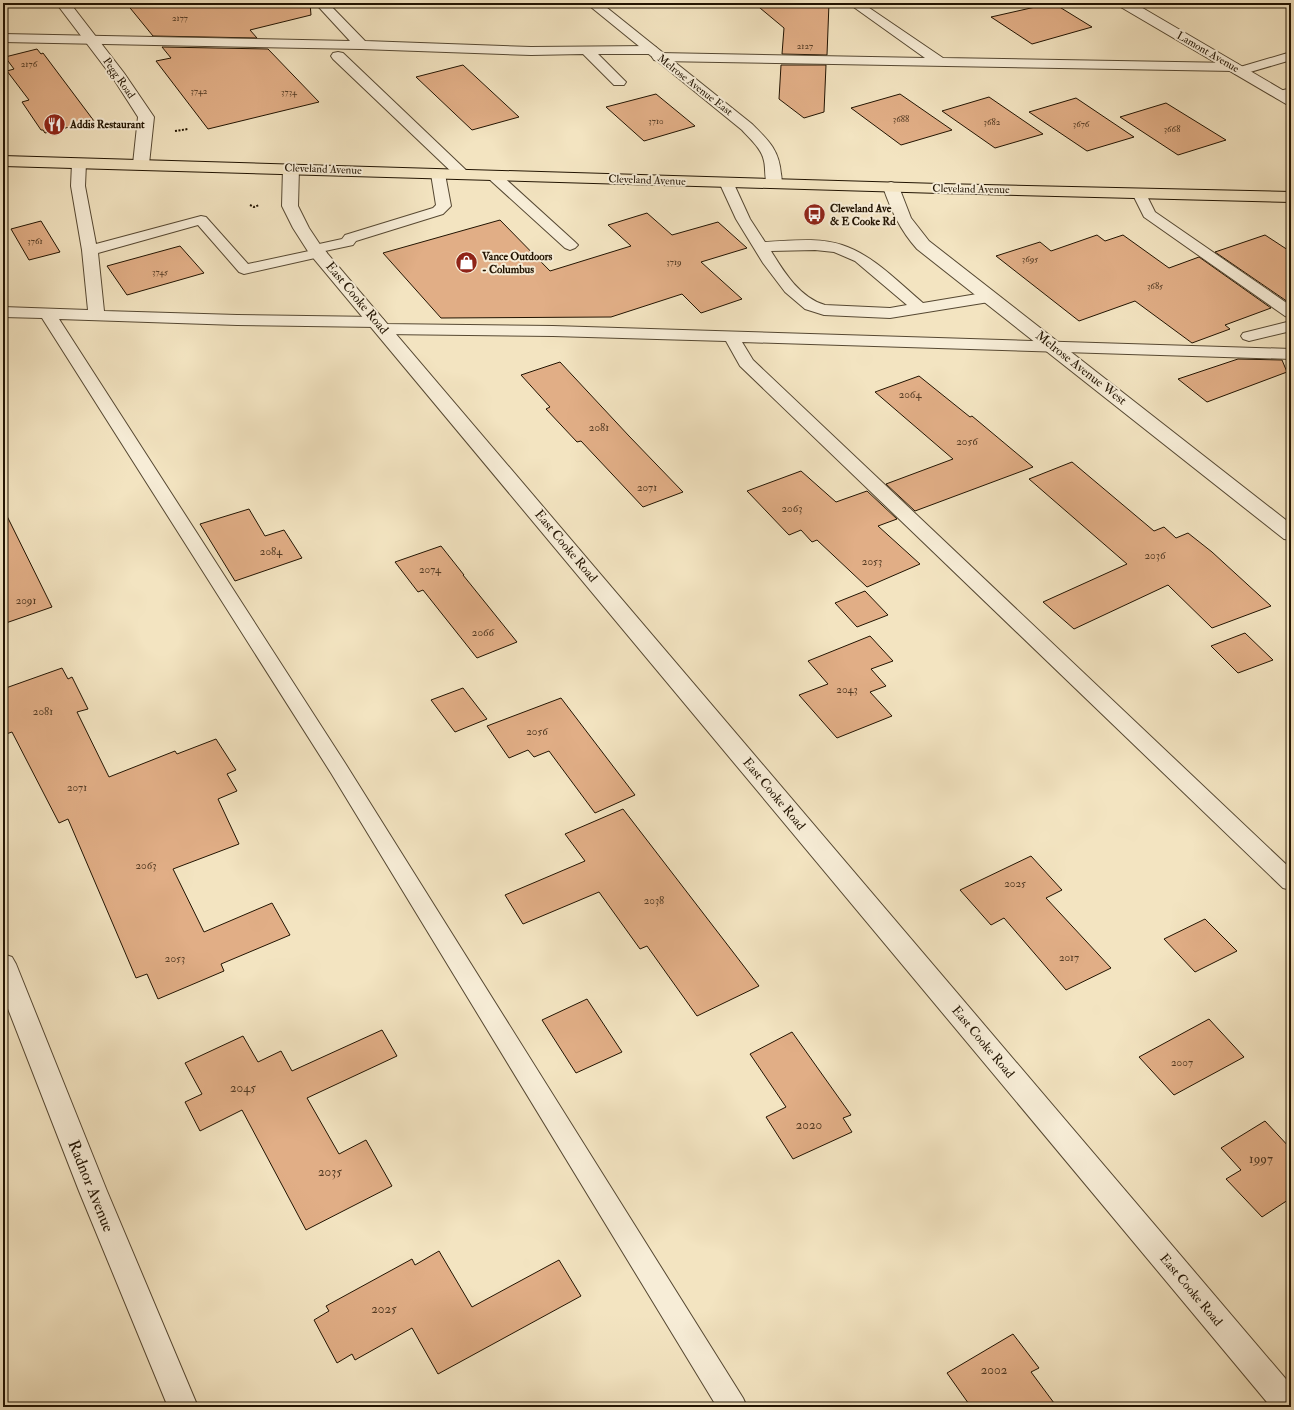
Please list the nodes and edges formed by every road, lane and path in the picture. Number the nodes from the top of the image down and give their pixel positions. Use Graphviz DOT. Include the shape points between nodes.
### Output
graph roads {
  1 [pos="63,3"];
  2 [pos="321,3"];
  3 [pos="593,3"];
  4 [pos="854,3"];
  5 [pos="1124,3"];
  6 [pos="3,38"];
  7 [pos="91,40"];
  8 [pos="361,45"];
  9 [pos="587,51"];
  10 [pos="655,54"];
  11 [pos="338,56"];
  12 [pos="1291,56"];
  13 [pos="940,62"];
  14 [pos="1237,69"];
  15 [pos="619,82"];
  16 [pos="1288,96"];
  17 [pos="188,129"];
  18 [pos="175,131"];
  19 [pos="3,161"];
  20 [pos="79,163"];
  21 [pos="141,164"];
  22 [pos="291,168"];
  23 [pos="438,174"];
  24 [pos="463,175"];
  25 [pos="494,176"];
  26 [pos="726,182"];
  27 [pos="774,183"];
  28 [pos="891,187"];
  29 [pos="1140,193"];
  30 [pos="1291,198"];
  31 [pos="250,205"];
  32 [pos="259,205"];
  33 [pos="570,245"];
  34 [pos="761,247"];
  35 [pos="90,250"];
  36 [pos="317,251"];
  37 [pos="989,296"];
  38 [pos="920,308"];
  39 [pos="3,312"];
  40 [pos="47,313"];
  41 [pos="1291,313"];
  42 [pos="96,314"];
  43 [pos="380,326"];
  44 [pos="1291,326"];
  45 [pos="1249,336"];
  46 [pos="732,338"];
  47 [pos="1055,347"];
  48 [pos="1291,354"];
  49 [pos="1291,534"];
  50 [pos="1291,882"];
  51 [pos="3,964"];
  52 [pos="183,1407"];
  53 [pos="733,1407"];
  54 [pos="1290,1407"];
  1 -- 7 [label="street, Pegg Road"];
  2 -- 8 [label="lane"];
  3 -- 10 [label="street, Melrose Avenue East"];
  4 -- 13 [label="lane"];
  5 -- 14 [label="street, Lamont Avenue"];
  6 -- 7 [label="lane"];
  7 -- 8 [label="lane"];
  7 -- 21 [label="street, Pegg Road" via="146,117"];
  8 -- 9 [label="lane"];
  9 -- 10 [label="lane"];
  9 -- 15 [label="lane"];
  10 -- 13 [label="lane"];
  10 -- 27 [label="street, Melrose Avenue East" via="720,104 764,145 772,160"];
  11 -- 24 [label="lane"];
  12 -- 14 [label="lane"];
  13 -- 14 [label="lane"];
  14 -- 16 [label="street, Lamont Avenue"];
  17 -- 18 [label="path"];
  19 -- 20 [label="main road, Cleveland Avenue"];
  20 -- 21 [label="main road, Cleveland Avenue"];
  20 -- 35 [label="lane" via="78,186"];
  21 -- 22 [label="main road, Cleveland Avenue"];
  22 -- 23 [label="main road, Cleveland Avenue"];
  22 -- 36 [label="street, East Cooke Road" via="290,206"];
  23 -- 24 [label="main road, Cleveland Avenue"];
  23 -- 36 [label="lane" via="444,206 438,211"];
  24 -- 25 [label="main road, Cleveland Avenue"];
  25 -- 26 [label="main road, Cleveland Avenue"];
  25 -- 33 [label="lane"];
  26 -- 27 [label="main road, Cleveland Avenue"];
  26 -- 34 [label="lane"];
  27 -- 28 [label="main road, Cleveland Avenue"];
  28 -- 29 [label="main road, Cleveland Avenue"];
  28 -- 37 [label="street, Melrose Avenue West" via="901,217 909,230 923,245"];
  29 -- 30 [label="main road, Cleveland Avenue"];
  29 -- 41 [label="lane" via="1150,214"];
  31 -- 32 [label="path" via="254,208"];
  34 -- 38 [label="lane" via="815,245 837,248 860,258"];
  34 -- 38 [label="lane" via="790,289 811,306 824,310 890,313"];
  35 -- 36 [label="lane" via="201,220 244,269"];
  35 -- 42 [label="lane"];
  36 -- 43 [label="street, East Cooke Road"];
  37 -- 38 [label="lane"];
  37 -- 47 [label="street, Melrose Avenue West"];
  39 -- 40 [label="lane"];
  40 -- 42 [label="lane"];
  40 -- 53 [label="lane" via="334,761"];
  42 -- 43 [label="lane"];
  43 -- 46 [label="lane"];
  43 -- 54 [label="street, East Cooke Road"];
  44 -- 45 [label="lane"];
  46 -- 47 [label="lane"];
  46 -- 50 [label="lane" via="746,363"];
  47 -- 48 [label="lane"];
  47 -- 49 [label="street, Melrose Avenue West"];
  51 -- 52 [label="street, Radnor Avenue" via="84,1170"];
}
